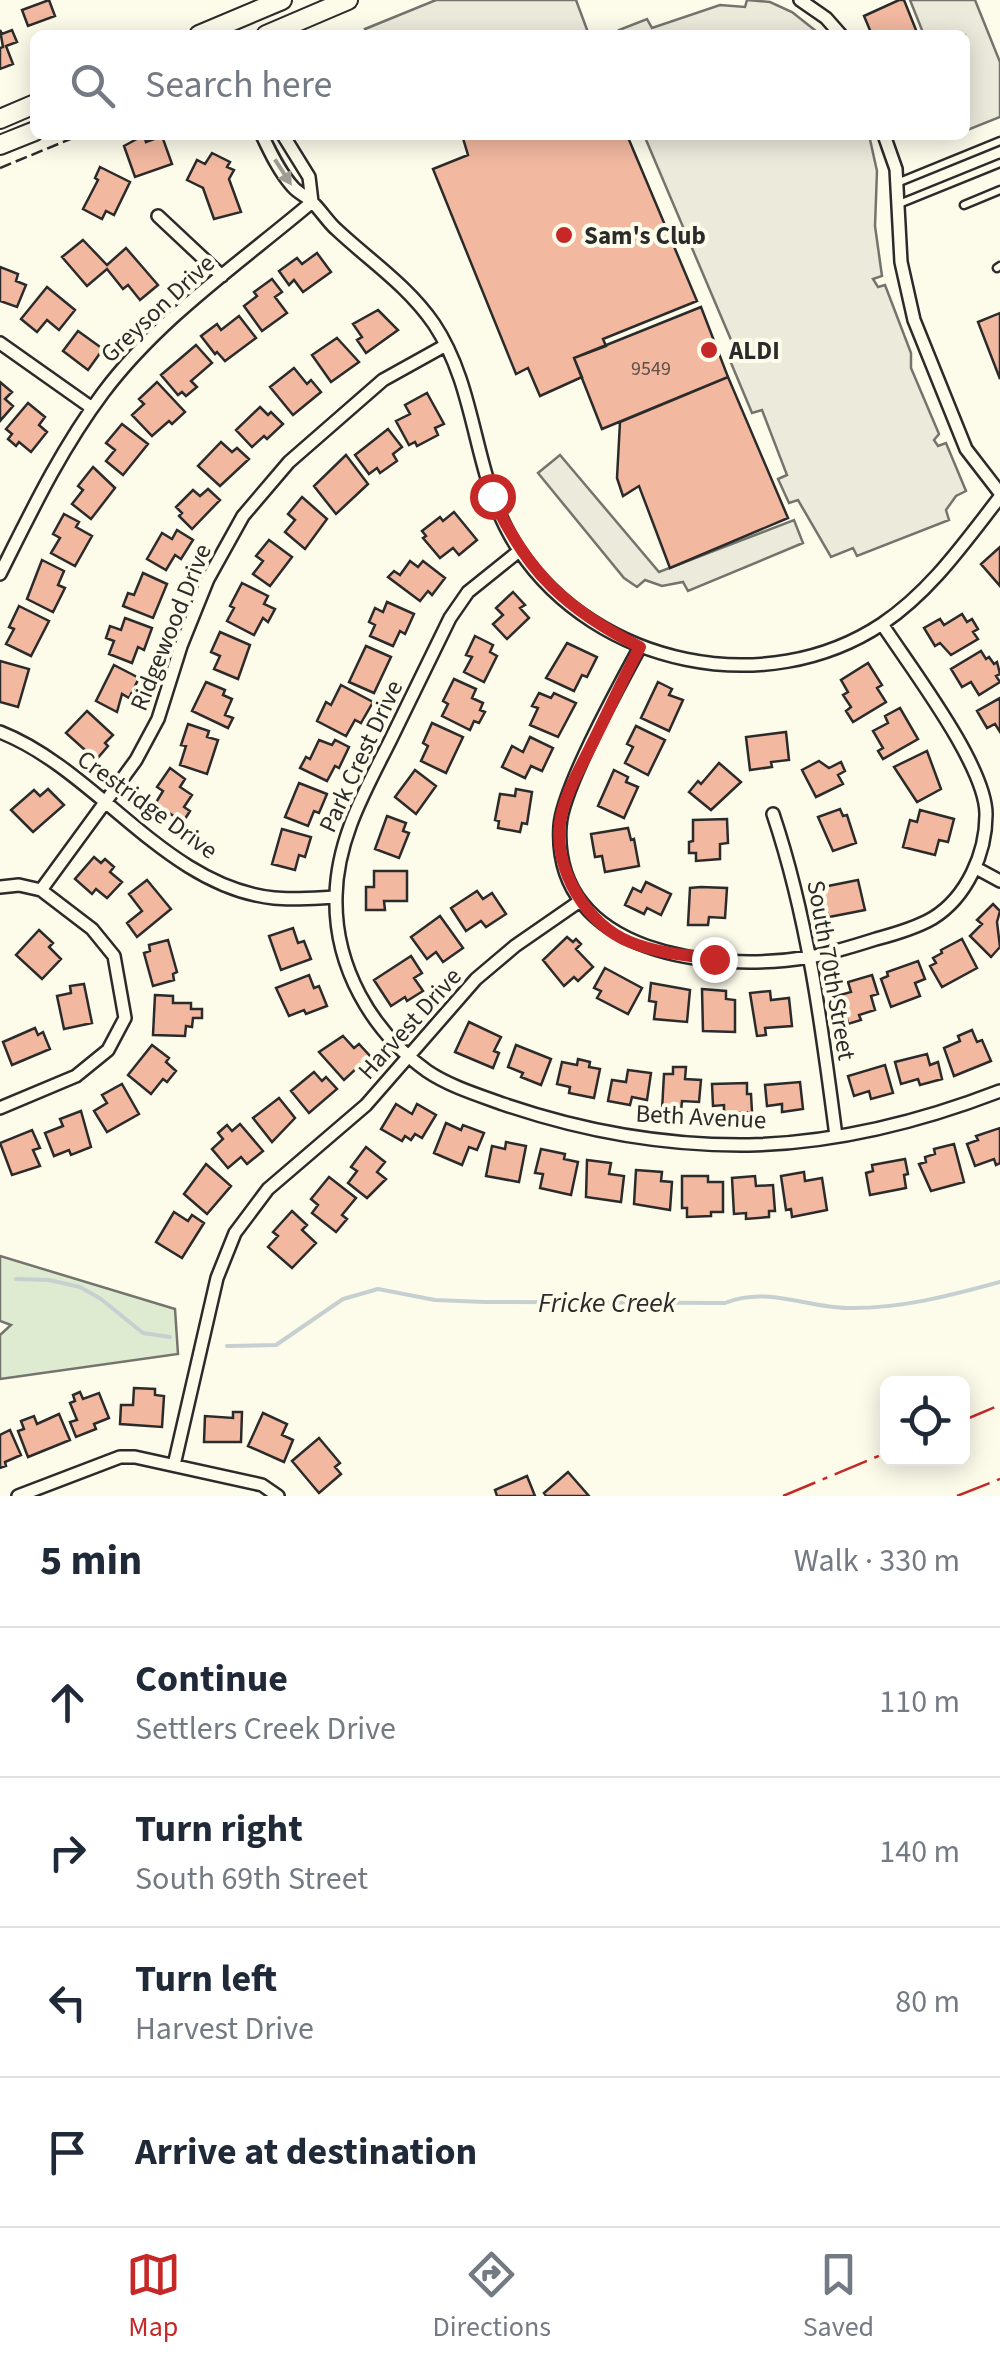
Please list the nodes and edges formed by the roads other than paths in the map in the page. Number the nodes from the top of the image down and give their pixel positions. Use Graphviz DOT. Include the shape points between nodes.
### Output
graph roads {
  1 [pos="282,0"];
  2 [pos="800,0"];
  3 [pos="346,2"];
  4 [pos="233,30"];
  5 [pos="278,30"];
  6 [pos="836,30"];
  7 [pos="30,106"];
  8 [pos="0,119"];
  9 [pos="30,133"];
  10 [pos="265,140"];
  11 [pos="286,140"];
  12 [pos="886,140"];
  13 [pos="1000,141"];
  14 [pos="0,145"];
  15 [pos="1000,163"];
  16 [pos="897,182"];
  17 [pos="1000,190"];
  18 [pos="312,202"];
  19 [pos="898,204"];
  20 [pos="964,205"];
  21 [pos="158,216"];
  22 [pos="222,276"];
  23 [pos="0,343"];
  24 [pos="446,344"];
  25 [pos="92,408"];
  26 [pos="1000,495"];
  27 [pos="520,551"];
  28 [pos="0,574"];
  29 [pos="882,624"];
  30 [pos="640,647"];
  31 [pos="0,732"];
  32 [pos="106,803"];
  33 [pos="773,814"];
  34 [pos="976,868"];
  35 [pos="1000,880"];
  36 [pos="0,887"];
  37 [pos="41,890"];
  38 [pos="336,897"];
  39 [pos="580,900"];
  40 [pos="810,957"];
  41 [pos="408,1056"];
  42 [pos="1000,1091"];
  43 [pos="0,1108"];
  44 [pos="836,1136"];
  45 [pos="174,1466"];
  46 [pos="18,1496"];
  47 [pos="278,1496"];
  1 -- 4 [label="main road"];
  2 -- 6 [label="street"];
  3 -- 5 [label="main road"];
  7 -- 8 [label="main road"];
  9 -- 14 [label="main road"];
  10 -- 18 [label="street, one-way" via="294,188"];
  11 -- 18 [label="street" via="309,177"];
  12 -- 16 [label="street"];
  13 -- 16 [label="lane"];
  15 -- 19 [label="lane"];
  16 -- 19 [label="street"];
  17 -- 20 [label="lane"];
  18 -- 22 [label="street, Greyson Drive"];
  18 -- 24 [label="street" via="416,300"];
  19 -- 26 [label="street" via="914,320 966,449"];
  21 -- 22 [label="street"];
  22 -- 25 [label="street, Greyson Drive" via="145,344"];
  23 -- 25 [label="street"];
  24 -- 27 [label="street" via="470,402 492,496"];
  24 -- 32 [label="street, Ridgewood Drive" via="383,380 289,462 244,516 208,579 158,719"];
  25 -- 28 [label="street, Greyson Drive"];
  26 -- 29 [label="street" via="941,572"];
  27 -- 30 [label="street" via="587,617"];
  27 -- 38 [label="street, Park Crest Drive" via="483,578 450,618 350,821"];
  29 -- 30 [label="street" via="804,660 755,666 694,662"];
  29 -- 34 [label="street" via="974,765 987,811"];
  30 -- 39 [label="street" via="569,791 560,824 562,858"];
  31 -- 32 [label="street, Crestridge Drive" via="46,756"];
  32 -- 37 [label="street, Ridgewood Drive"];
  32 -- 38 [label="street, Crestridge Drive" via="224,885 272,898"];
  33 -- 40 [label="street, South 70th Street"];
  34 -- 35 [label="street"];
  34 -- 40 [label="street" via="934,918"];
  36 -- 37 [label="street"];
  37 -- 43 [label="street" via="92,929 114,956 125,1018 108,1050 76,1076"];
  38 -- 41 [label="street, Park Crest Drive" via="354,983 368,1011"];
  39 -- 40 [label="street" via="626,941 659,952 714,959"];
  39 -- 41 [label="street, Harvest Drive" via="476,979"];
  40 -- 44 [label="street, South 70th Street"];
  41 -- 44 [label="street, Beth Avenue" via="475,1094 556,1122 648,1140 749,1145"];
  41 -- 45 [label="street, Harvest Drive" via="366,1105 268,1189 236,1233 217,1278"];
  42 -- 44 [label="street, Beth Avenue" via="916,1120"];
  45 -- 46 [label="street" via="120,1457"];
  45 -- 47 [label="street" via="262,1485"];
}
